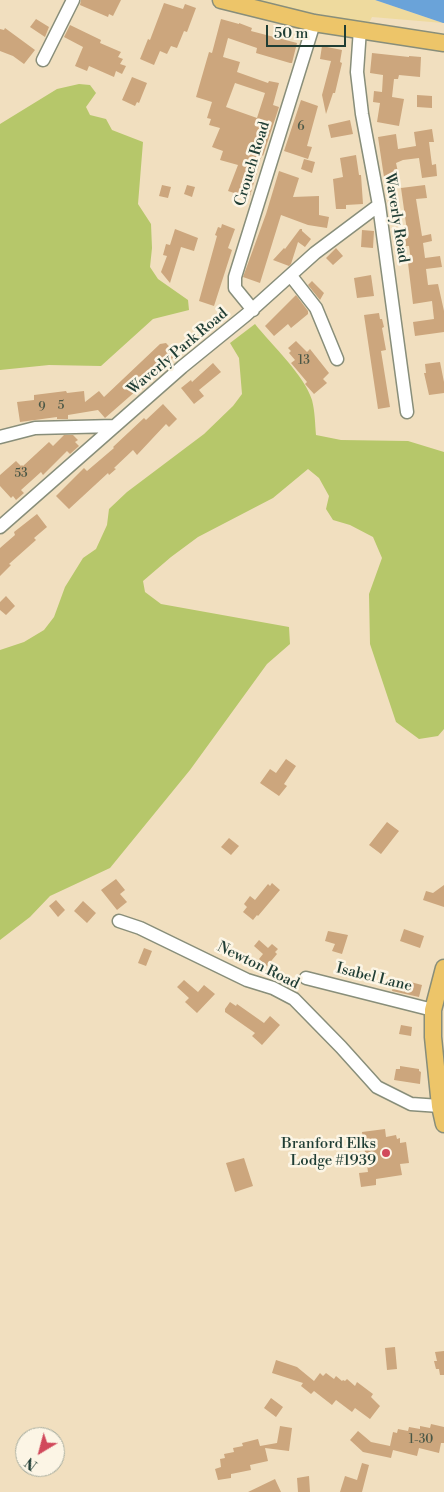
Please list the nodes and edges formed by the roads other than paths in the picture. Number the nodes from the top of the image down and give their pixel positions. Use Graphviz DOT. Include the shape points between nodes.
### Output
graph roads {
  1 [pos="73,0"];
  2 [pos="221,0"];
  3 [pos="314,23"];
  4 [pos="360,29"];
  5 [pos="444,43"];
  6 [pos="43,60"];
  7 [pos="379,205"];
  8 [pos="291,276"];
  9 [pos="253,310"];
  10 [pos="337,359"];
  11 [pos="407,412"];
  12 [pos="115,426"];
  13 [pos="2,438"];
  14 [pos="0,526"];
  15 [pos="119,921"];
  16 [pos="444,968"];
  17 [pos="306,978"];
  18 [pos="434,1010"];
  19 [pos="440,1106"];
  20 [pos="444,1124"];
  1 -- 6 [label="street"];
  2 -- 3 [label="main road"];
  3 -- 4 [label="main road"];
  3 -- 9 [label="street, Crouch Road" via="235,277 235,288"];
  4 -- 5 [label="main road"];
  4 -- 7 [label="street, Waverly Road" via="357,72"];
  7 -- 8 [label="street, Waverly Park Road"];
  7 -- 11 [label="street, Waverly Road"];
  8 -- 9 [label="street, Waverly Park Road"];
  8 -- 10 [label="street" via="316,308"];
  9 -- 12 [label="street, Waverly Park Road"];
  12 -- 13 [label="street" via="35,428"];
  12 -- 14 [label="street, Waverly Park Road"];
  15 -- 19 [label="street, Newton Road" via="294,999 377,1087 411,1104"];
  16 -- 18 [label="main road"];
  17 -- 18 [label="street, Isabel Lane"];
  18 -- 19 [label="main road" via="433,1037"];
  19 -- 20 [label="main road"];
}
